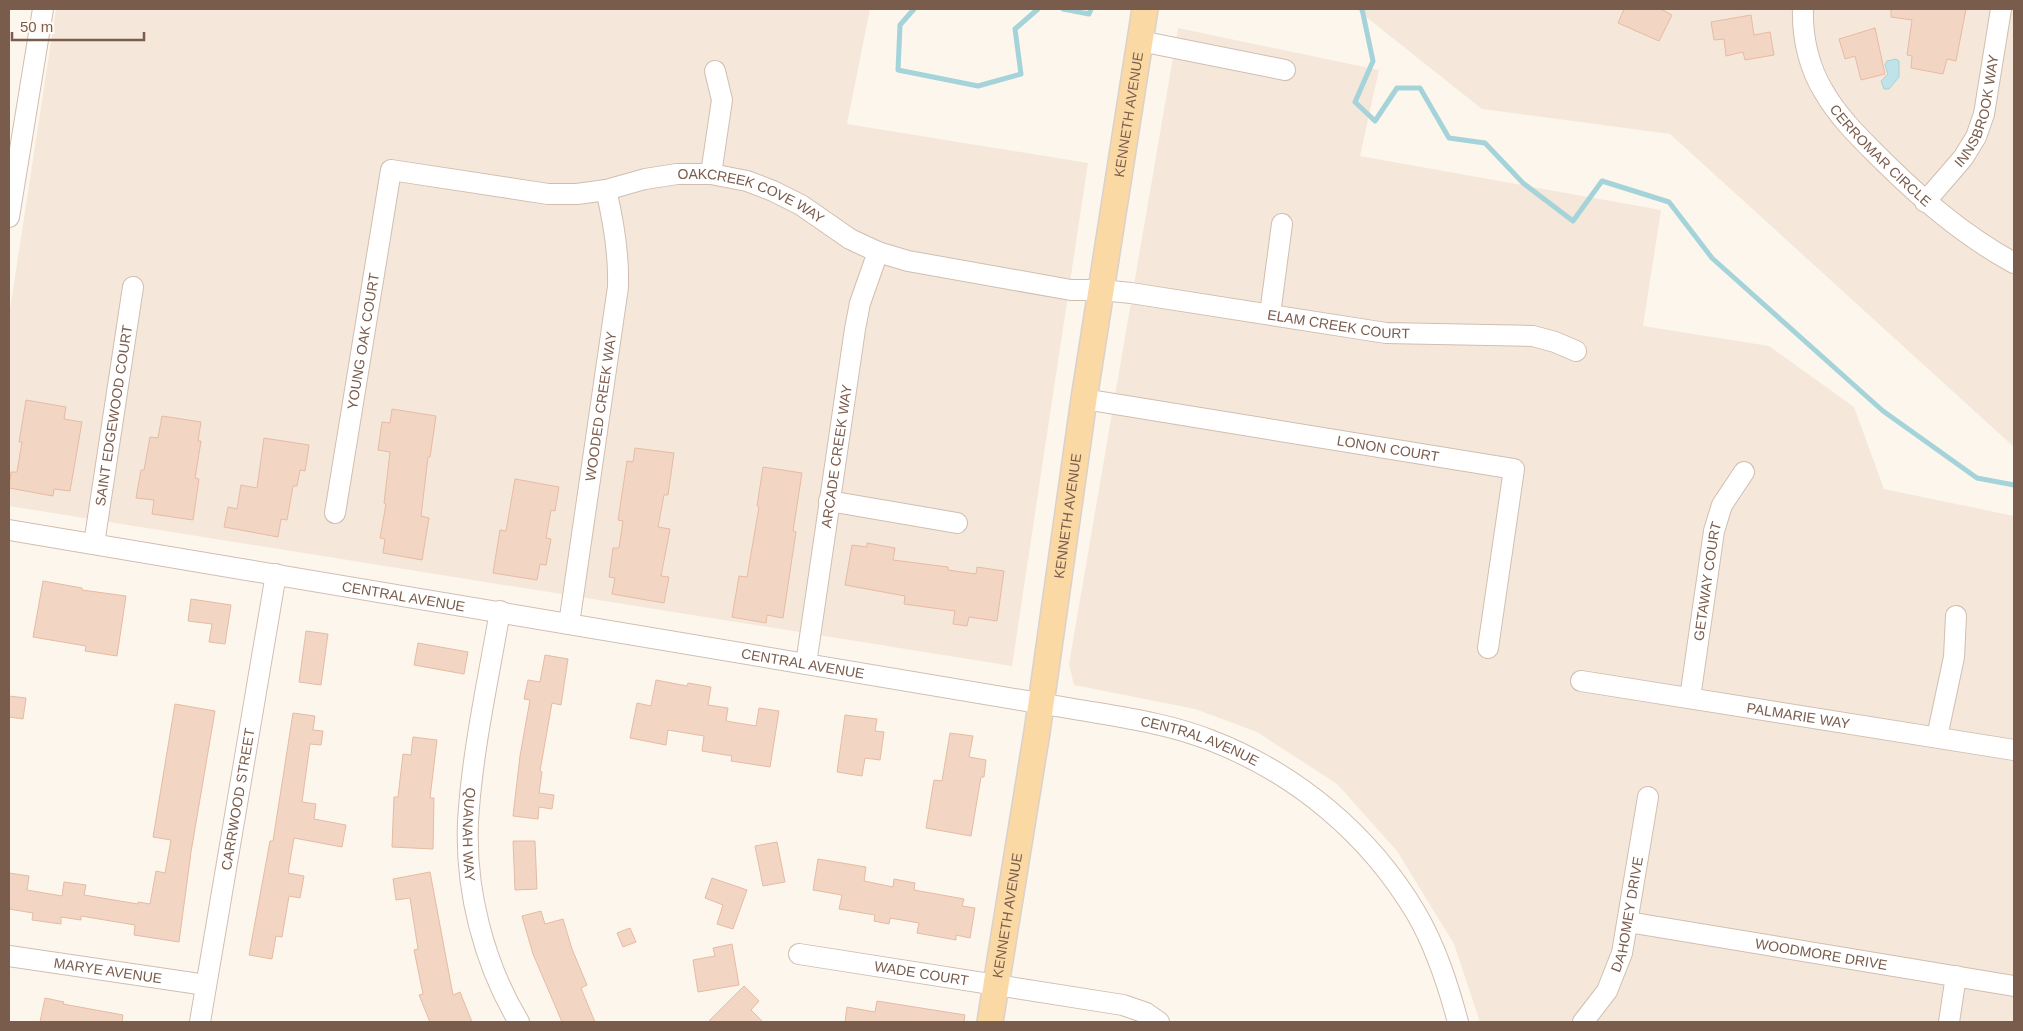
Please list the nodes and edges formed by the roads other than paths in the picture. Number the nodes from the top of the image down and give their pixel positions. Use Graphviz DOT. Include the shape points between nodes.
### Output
graph roads {
  1 [pos="43,9"];
  2 [pos="1145,9"];
  3 [pos="1803,9"];
  4 [pos="2001,9"];
  5 [pos="1140,41"];
  6 [pos="1285,70"];
  7 [pos="715,71"];
  8 [pos="16,127"];
  9 [pos="391,170"];
  10 [pos="711,174"];
  11 [pos="606,190"];
  12 [pos="1925,202"];
  13 [pos="9,217"];
  14 [pos="1282,224"];
  15 [pos="878,252"];
  16 [pos="2014,263"];
  17 [pos="133,287"];
  18 [pos="1101,290"];
  19 [pos="1270,314"];
  20 [pos="1576,351"];
  21 [pos="1084,399"];
  22 [pos="1744,472"];
  23 [pos="829,501"];
  24 [pos="335,513"];
  25 [pos="957,522"];
  26 [pos="9,530"];
  27 [pos="94,544"];
  28 [pos="276,574"];
  29 [pos="500,612"];
  30 [pos="1956,616"];
  31 [pos="568,624"];
  32 [pos="1488,648"];
  33 [pos="806,664"];
  34 [pos="1582,681"];
  35 [pos="1690,698"];
  36 [pos="1042,704"];
  37 [pos="1937,737"];
  38 [pos="2014,750"];
  39 [pos="1648,797"];
  40 [pos="1628,922"];
  41 [pos="799,954"];
  42 [pos="9,956"];
  43 [pos="1956,976"];
  44 [pos="206,985"];
  45 [pos="996,985"];
  46 [pos="2014,986"];
  47 [pos="200,1022"];
  48 [pos="519,1022"];
  49 [pos="990,1022"];
  50 [pos="1159,1022"];
  51 [pos="1458,1022"];
  52 [pos="1583,1022"];
  53 [pos="1949,1022"];
  1 -- 8 [label="street"];
  2 -- 5 [label="main road, KENNETH AVENUE"];
  3 -- 12 [label="street, CERROMAR CIRCLE" via="1807,50 1823,91 1848,126"];
  4 -- 12 [label="street, INNSBROOK WAY" via="1984,114 1976,137 1963,158"];
  5 -- 6 [label="street"];
  5 -- 18 [label="main road, KENNETH AVENUE"];
  7 -- 10 [label="street" via="722,100"];
  8 -- 13 [label="street"];
  9 -- 11 [label="street, OAKCREEK COVE WAY" via="548,194"];
  9 -- 24 [label="street, YOUNG OAK COURT"];
  10 -- 11 [label="street, OAKCREEK COVE WAY" via="669,175"];
  10 -- 15 [label="street, OAKCREEK COVE WAY" via="747,181 773,191 801,205 850,239"];
  11 -- 31 [label="street, WOODED CREEK WAY" via="618,248 618,287"];
  12 -- 16 [label="street, CERROMAR CIRCLE" via="1957,228"];
  14 -- 19 [label="street"];
  15 -- 18 [label="street, OAKCREEK COVE WAY" via="908,261 1071,290"];
  15 -- 23 [label="street, ARCADE CREEK WAY" via="860,303"];
  17 -- 27 [label="street, SAINT EDGEWOOD COURT"];
  18 -- 19 [label="street, ELAM CREEK COURT"];
  18 -- 21 [label="main road, KENNETH AVENUE"];
  19 -- 20 [label="street, ELAM CREEK COURT" via="1386,333 1533,336"];
  21 -- 32 [label="street, LONON COURT" via="1514,469"];
  21 -- 36 [label="main road, KENNETH AVENUE"];
  22 -- 35 [label="street, GETAWAY COURT" via="1722,504 1714,531"];
  23 -- 25 [label="street"];
  23 -- 33 [label="street, ARCADE CREEK WAY"];
  26 -- 27 [label="street, CENTRAL AVENUE"];
  27 -- 28 [label="street, CENTRAL AVENUE"];
  28 -- 29 [label="street, CENTRAL AVENUE"];
  28 -- 44 [label="street, CARRWOOD STREET"];
  29 -- 31 [label="street, CENTRAL AVENUE"];
  29 -- 48 [label="street, QUANAH WAY" via="471,785 469,864 474,902 487,953"];
  30 -- 37 [label="street" via="1954,657"];
  31 -- 33 [label="street, CENTRAL AVENUE"];
  33 -- 36 [label="street, CENTRAL AVENUE"];
  34 -- 35 [label="street, PALMARIE WAY"];
  35 -- 37 [label="street, PALMARIE WAY"];
  36 -- 45 [label="main road, KENNETH AVENUE"];
  36 -- 51 [label="street, CENTRAL AVENUE" via="1145,721 1211,740 1277,773 1310,795 1369,849 1411,905 1434,950"];
  37 -- 38 [label="street, PALMARIE WAY"];
  39 -- 40 [label="street, DAHOMEY DRIVE"];
  40 -- 43 [label="street, WOODMORE DRIVE"];
  40 -- 52 [label="street, DAHOMEY DRIVE" via="1613,979"];
  41 -- 45 [label="street, WADE COURT"];
  42 -- 44 [label="street, MARYE AVENUE"];
  43 -- 46 [label="street, WOODMORE DRIVE"];
  43 -- 53 [label="street"];
  44 -- 47 [label="street, CARRWOOD STREET"];
  45 -- 49 [label="main road, KENNETH AVENUE"];
  45 -- 50 [label="street, WADE COURT" via="1123,1005 1146,1013"];
}
